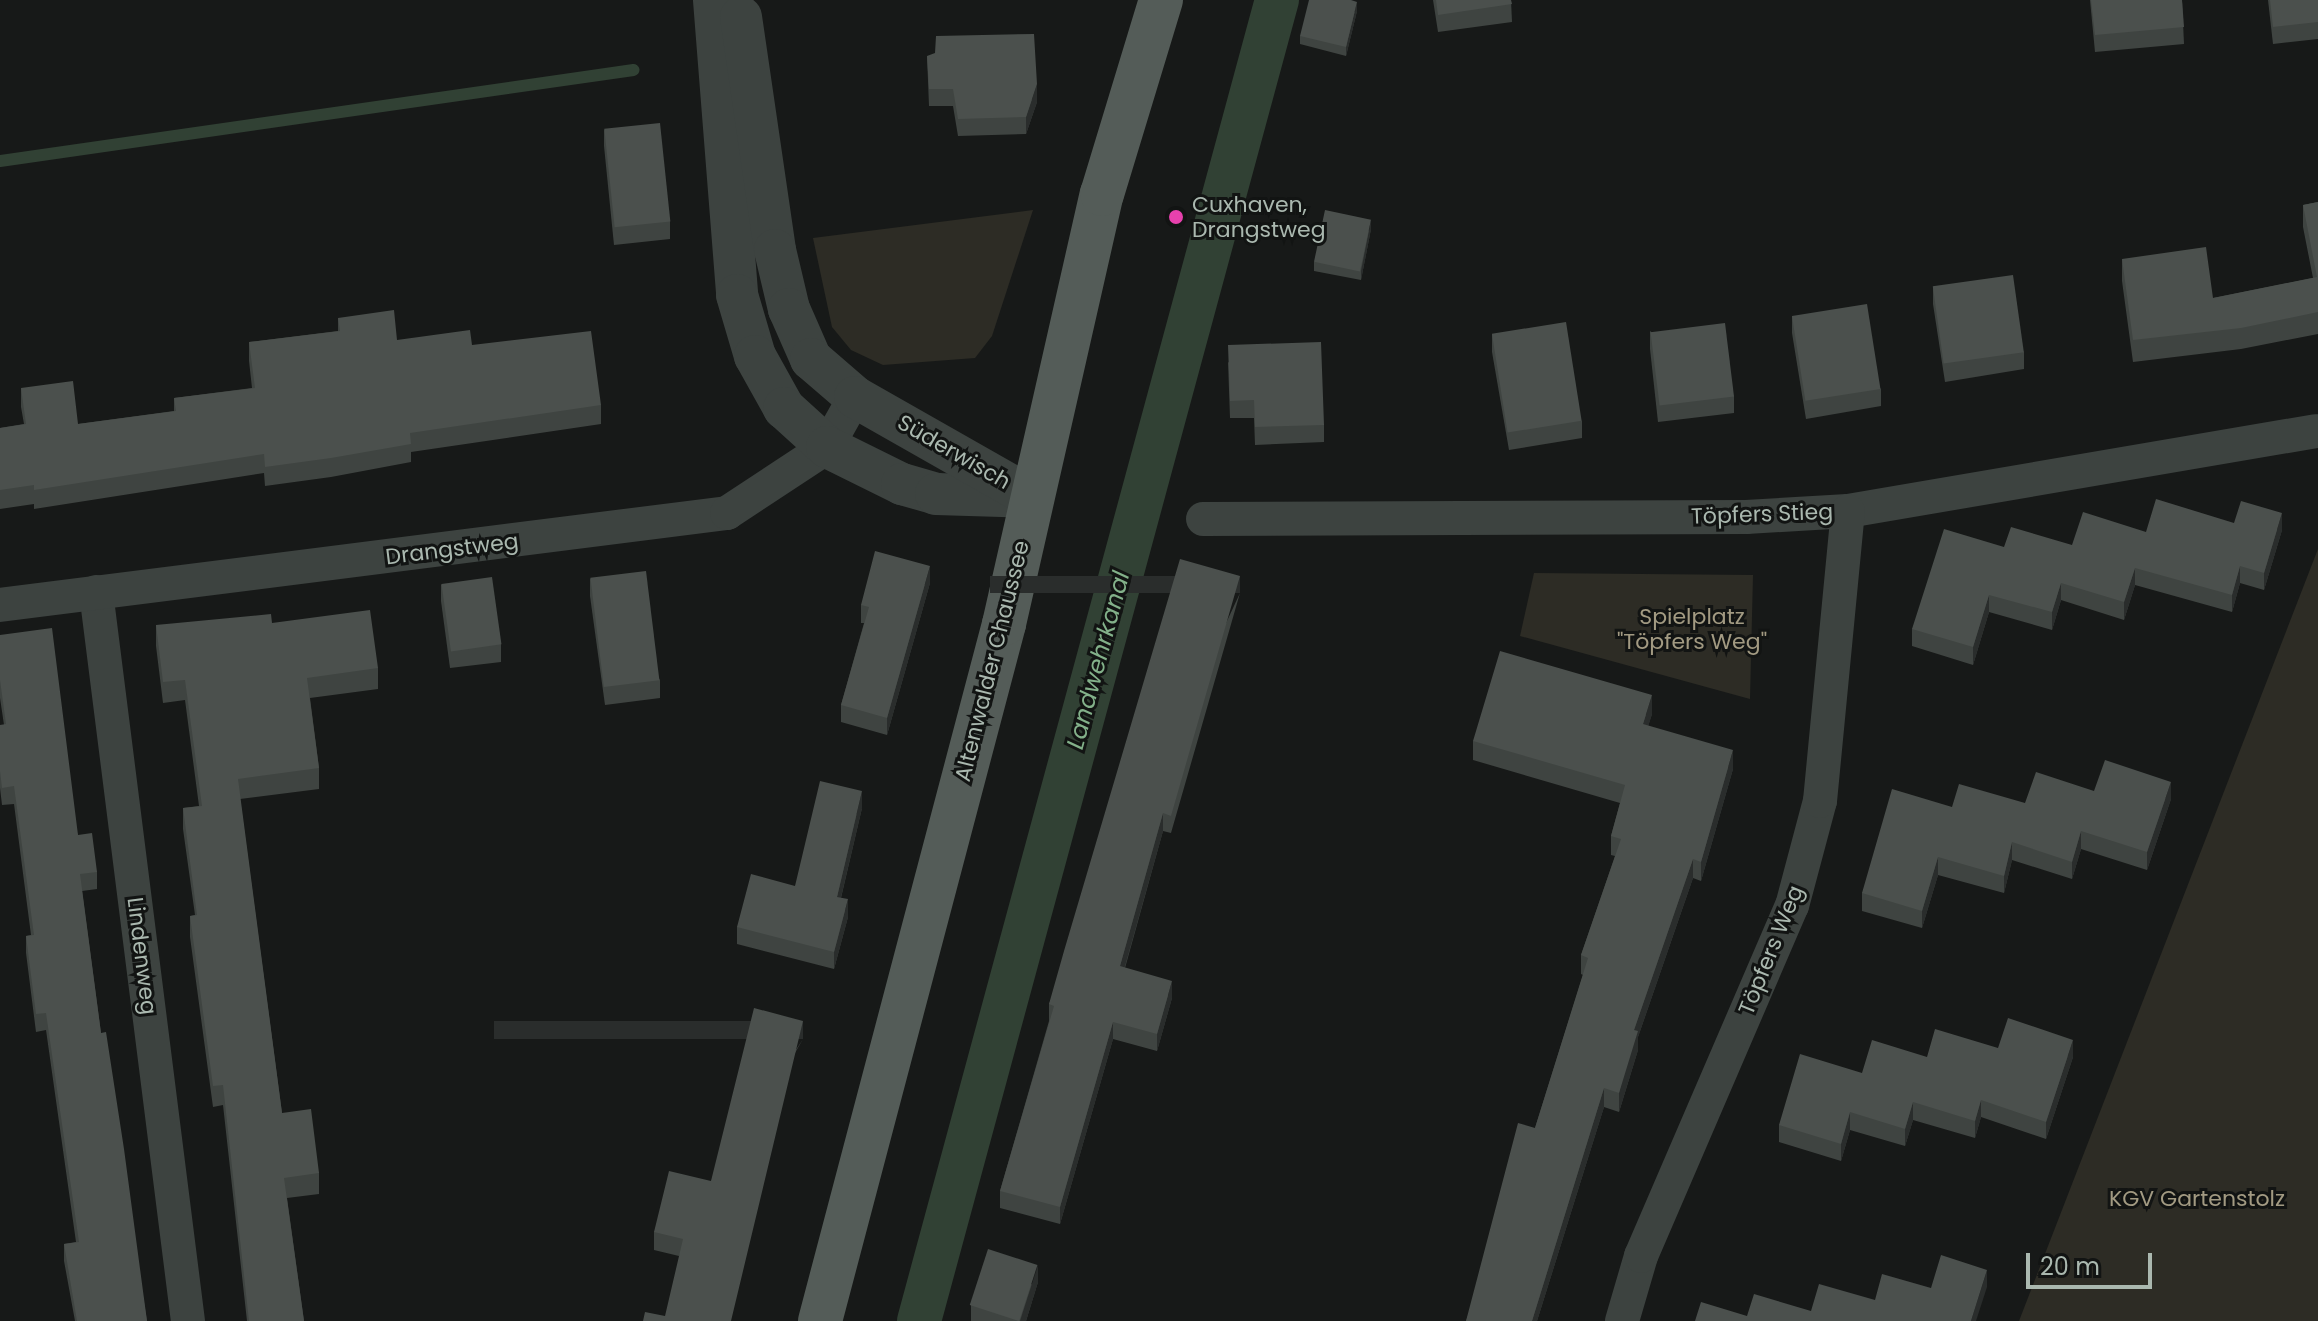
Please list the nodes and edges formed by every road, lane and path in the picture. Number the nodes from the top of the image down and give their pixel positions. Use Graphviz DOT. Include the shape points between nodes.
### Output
graph roads {
  1 [pos="714,0"];
  2 [pos="739,0"];
  3 [pos="1161,0"];
  4 [pos="855,397"];
  5 [pos="2315,431"];
  6 [pos="827,447"];
  7 [pos="1030,497"];
  8 [pos="1848,511"];
  9 [pos="1203,519"];
  10 [pos="96,592"];
  11 [pos="0,605"];
  12 [pos="188,1321"];
  13 [pos="820,1321"];
  14 [pos="1622,1321"];
  1 -- 6 [label="street, Süderwisch" via="737,295 755,356 784,408"];
  2 -- 4 [label="street, Süderwisch" via="789,309 811,359"];
  3 -- 7 [label="main road, Altenwalder Chaussee" via="1102,194"];
  4 -- 6 [label="street, Drangstweg"];
  4 -- 7 [label="street, Süderwisch"];
  5 -- 8 [label="street, Töpfers Stieg"];
  6 -- 7 [label="street, Süderwisch" via="902,484 936,494"];
  6 -- 10 [label="street, Drangstweg" via="727,513"];
  7 -- 13 [label="main road, Altenwalder Chaussee" via="1004,624"];
  8 -- 9 [label="street, Töpfers Stieg" via="1746,517"];
  8 -- 14 [label="street, Töpfers Weg" via="1820,801 1792,906 1641,1256"];
  10 -- 11 [label="street, Drangstweg"];
  10 -- 12 [label="street, Lindenweg"];
}
